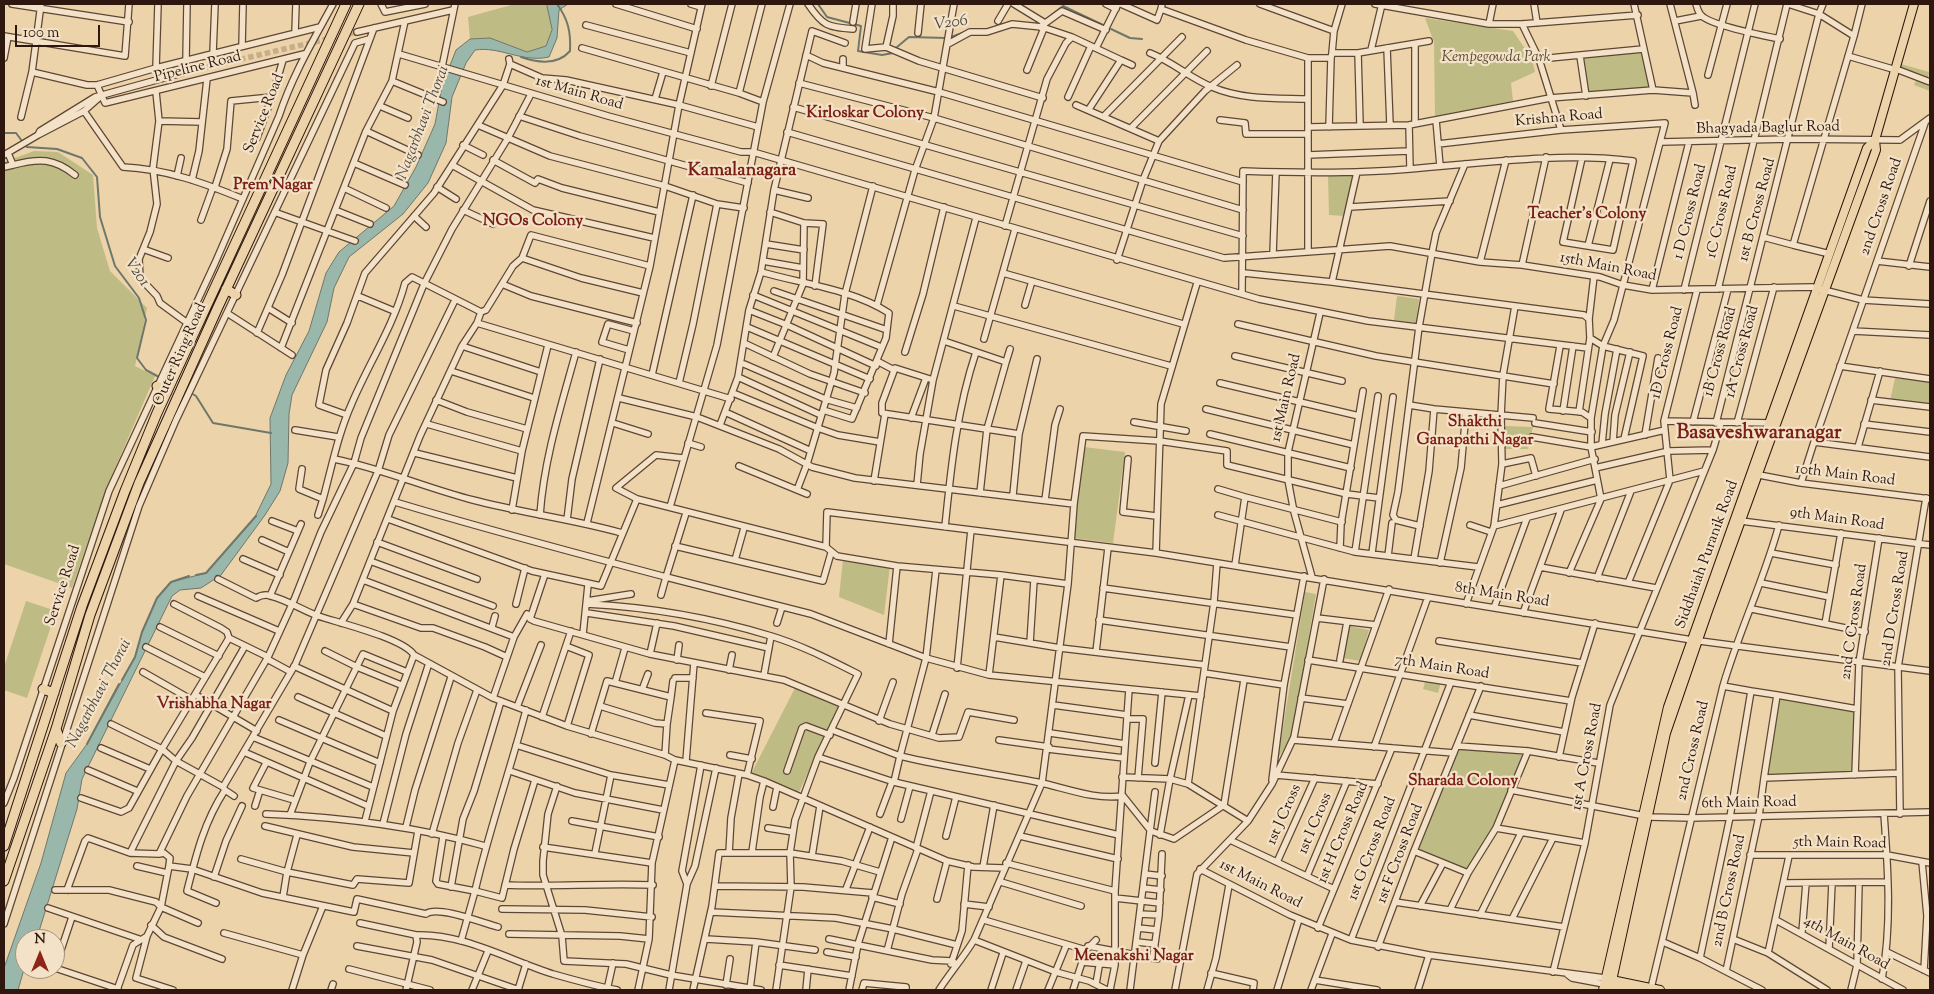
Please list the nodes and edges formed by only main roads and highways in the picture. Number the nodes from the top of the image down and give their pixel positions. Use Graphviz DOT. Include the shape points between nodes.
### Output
graph roads {
  1 [pos="346,4"];
  2 [pos="359,4"];
  3 [pos="1914,4"];
  4 [pos="1875,140"];
  5 [pos="215,262"];
  6 [pos="225,267"];
  7 [pos="226,289"];
  8 [pos="1822,289"];
  9 [pos="236,295"];
  10 [pos="158,384"];
  11 [pos="170,386"];
  12 [pos="1755,475"];
  13 [pos="140,483"];
  14 [pos="145,493"];
  15 [pos="1695,640"];
  16 [pos="68,687"];
  17 [pos="43,689"];
  18 [pos="77,690"];
  19 [pos="54,693"];
  20 [pos="56,729"];
  21 [pos="61,743"];
  22 [pos="4,846"];
  23 [pos="4,881"];
  24 [pos="1607,985"];
  25 [pos="1639,990"];
  26 [pos="1660,990"];
  1 -- 6 [label="highway, Outer Ring Road"];
  2 -- 7 [label="highway, Outer Ring Road"];
  3 -- 4 [label="main road, Siddhaiah Puranik Road"];
  4 -- 8 [label="main road, Siddhaiah Puranik Road" via="1868,148 1830,254"];
  4 -- 8 [label="main road, Siddhaiah Puranik Road" via="1876,150"];
  5 -- 6 [label="highway"];
  6 -- 11 [label="highway, Outer Ring Road"];
  7 -- 9 [label="highway"];
  7 -- 13 [label="highway, Outer Ring Road" via="184,391"];
  8 -- 12 [label="main road, Siddhaiah Puranik Road"];
  10 -- 11 [label="highway"];
  11 -- 19 [label="highway, Outer Ring Road" via="107,535"];
  12 -- 15 [label="main road, Siddhaiah Puranik Road"];
  12 -- 15 [label="main road, Siddhaiah Puranik Road" via="1741,521"];
  13 -- 14 [label="highway"];
  13 -- 16 [label="highway, Outer Ring Road" via="90,615"];
  15 -- 24 [label="main road, Siddhaiah Puranik Road" via="1666,733"];
  16 -- 18 [label="highway"];
  16 -- 20 [label="highway, Outer Ring Road"];
  17 -- 19 [label="highway"];
  19 -- 22 [label="highway, Outer Ring Road"];
  20 -- 21 [label="highway"];
  20 -- 23 [label="highway, Outer Ring Road"];
  24 -- 25 [label="main road"];
  24 -- 26 [label="main road"];
}
